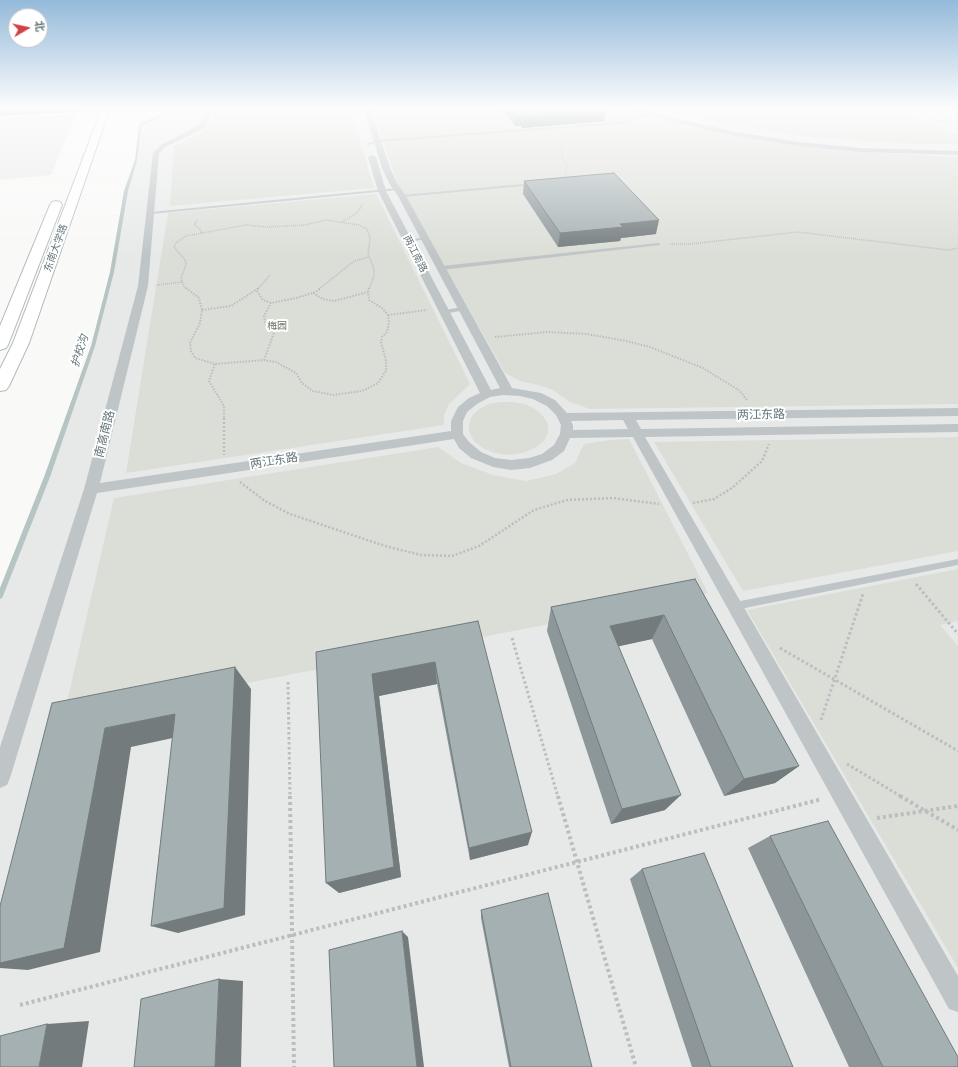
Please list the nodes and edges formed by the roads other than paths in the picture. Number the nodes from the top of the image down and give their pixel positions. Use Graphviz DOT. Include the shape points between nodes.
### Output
graph roads {
  1 [pos="88,158"];
  2 [pos="156,158"];
  3 [pos="372,158"];
  4 [pos="383,158"];
  5 [pos="536,184"];
  6 [pos="382,191"];
  7 [pos="399,193"];
  8 [pos="59,197"];
  9 [pos="151,213"];
  10 [pos="424,238"];
  11 [pos="408,241"];
  12 [pos="658,244"];
  13 [pos="441,268"];
  14 [pos="443,309"];
  15 [pos="463,309"];
  16 [pos="0,345"];
  17 [pos="0,386"];
  18 [pos="508,391"];
  19 [pos="487,394"];
  20 [pos="958,412"];
  21 [pos="563,417"];
  22 [pos="632,424"];
  23 [pos="958,428"];
  24 [pos="457,434"];
  25 [pos="566,434"];
  26 [pos="91,489"];
  27 [pos="958,562"];
  28 [pos="735,606"];
  29 [pos="0,778"];
  30 [pos="958,1000"];
  1 -- 17 [label="main road, 东南大学路" via="21,344"];
  2 -- 9 [label="street, 南高南路"];
  3 -- 6 [label="street, 两江南路"];
  4 -- 7 [label="street"];
  5 -- 7 [label="lane"];
  6 -- 7 [label="lane"];
  6 -- 9 [label="lane"];
  6 -- 11 [label="street, 两江南路"];
  7 -- 10 [label="street"];
  8 -- 16 [label="main road, 东南大学路"];
  9 -- 26 [label="street, 南高南路" via="143,286"];
  10 -- 11 [label="lane"];
  10 -- 13 [label="street"];
  11 -- 14 [label="street, 两江南路"];
  12 -- 13 [label="lane"];
  13 -- 15 [label="street"];
  14 -- 15 [label="lane"];
  14 -- 19 [label="street, 两江南路"];
  15 -- 18 [label="street"];
  18 -- 19 [label="street"];
  18 -- 21 [label="street" via="537,396 551,403"];
  19 -- 24 [label="street" via="462,410 457,421"];
  20 -- 22 [label="street, 两江东路" via="758,415"];
  21 -- 22 [label="street, 两江东路"];
  21 -- 25 [label="street" via="567,425"];
  22 -- 23 [label="street, 两江东路" via="763,431"];
  22 -- 25 [label="street, 两江东路"];
  22 -- 28 [label="street"];
  24 -- 25 [label="street" via="464,445 476,455 492,462 511,465 530,463 547,457 559,448"];
  24 -- 26 [label="street, 两江东路"];
  26 -- 29 [label="street, 南高南路"];
  27 -- 28 [label="lane"];
  28 -- 30 [label="street"];
}
